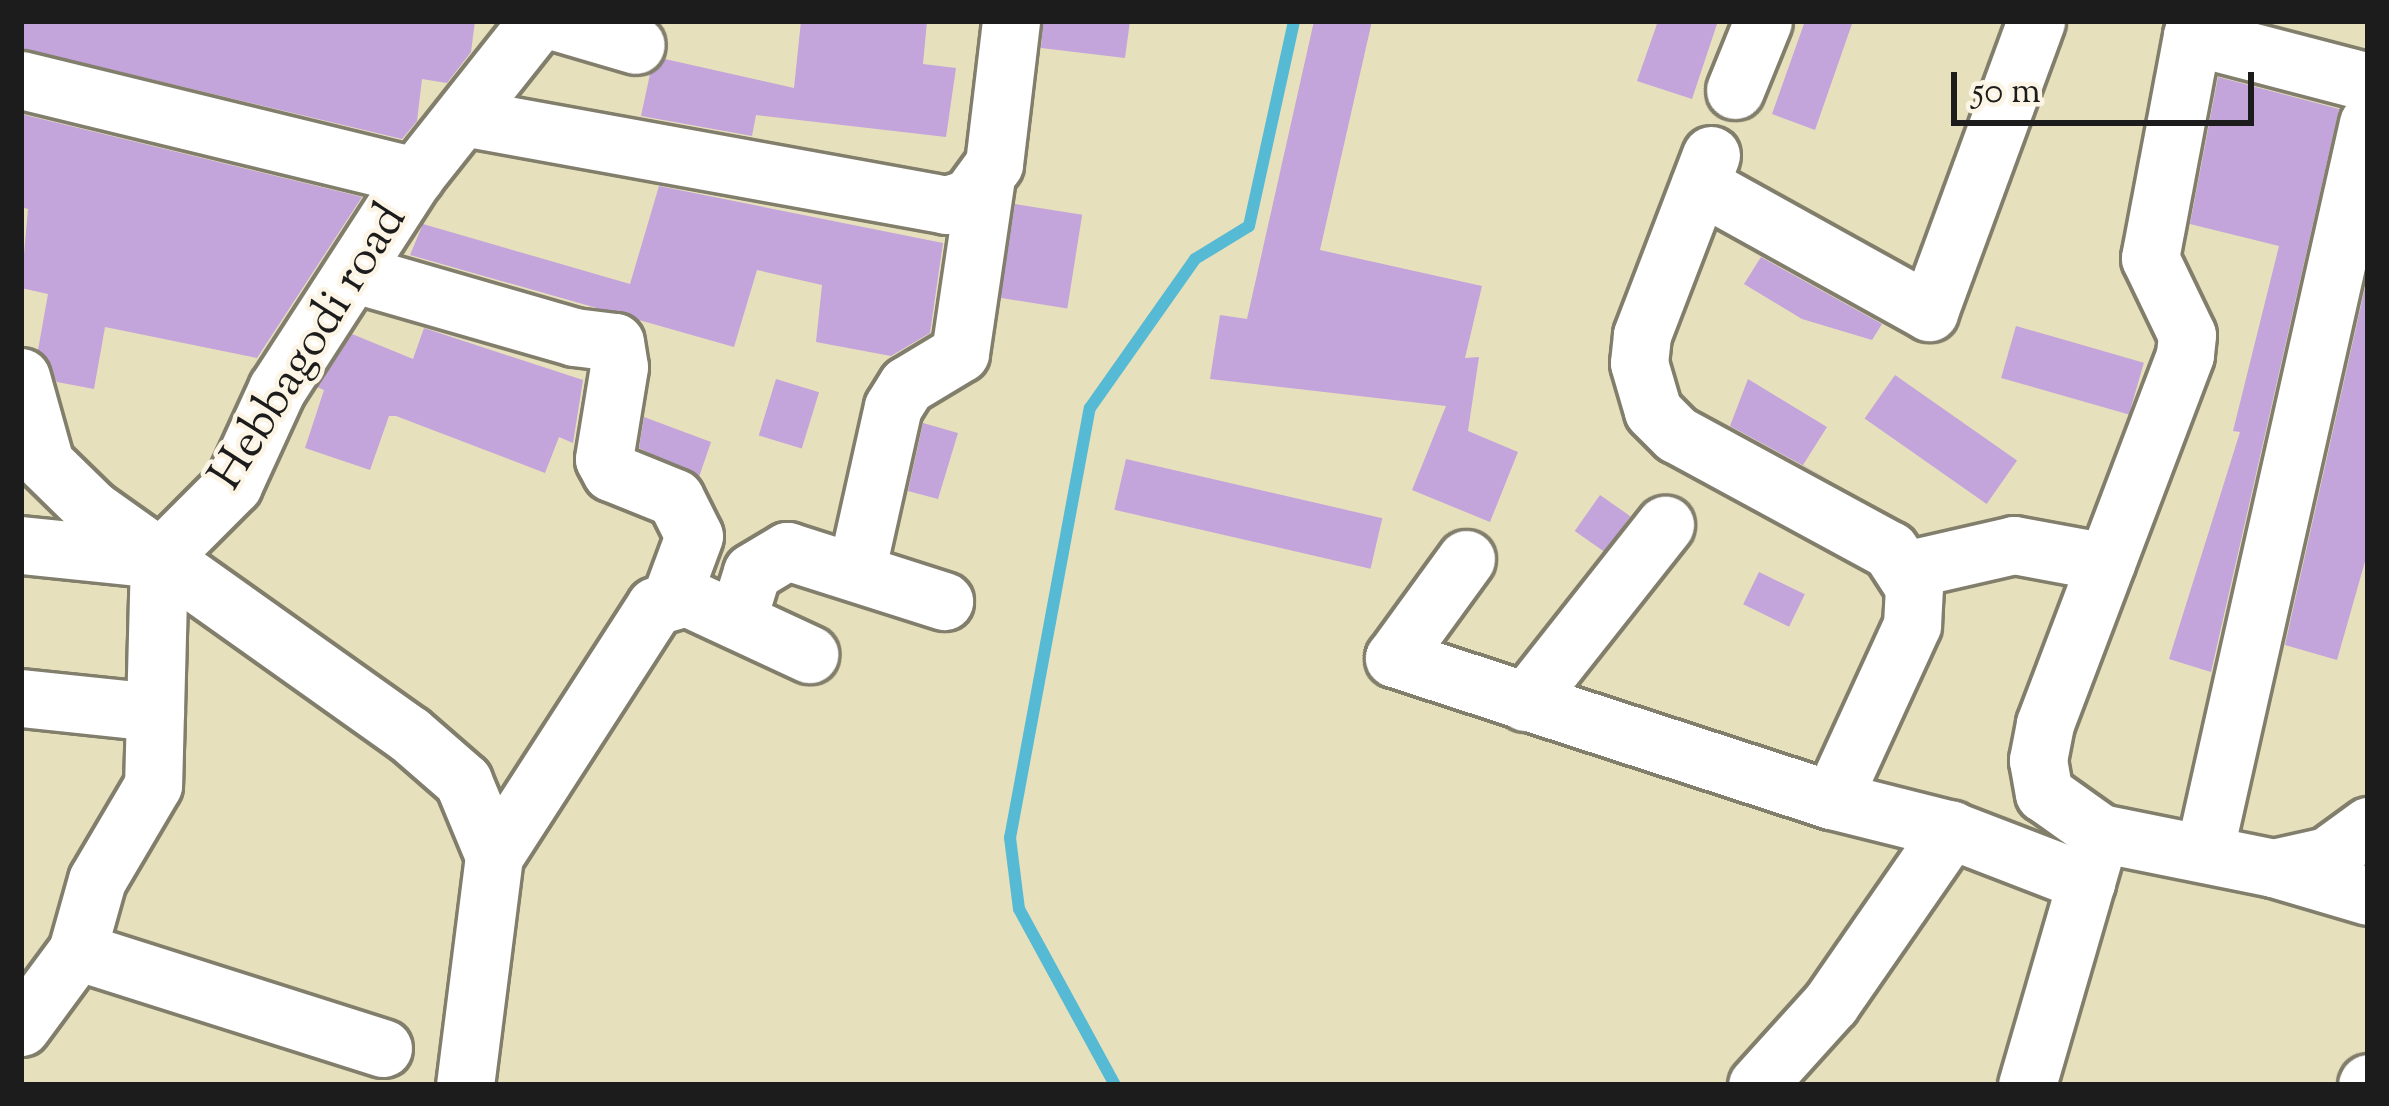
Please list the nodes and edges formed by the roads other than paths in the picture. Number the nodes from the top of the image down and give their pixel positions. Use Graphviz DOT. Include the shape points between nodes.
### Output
graph roads {
  1 [pos="538,21"];
  2 [pos="554,21"];
  3 [pos="1011,21"];
  4 [pos="1763,21"];
  5 [pos="2036,21"];
  6 [pos="2194,28"];
  7 [pos="636,45"];
  8 [pos="21,80"];
  9 [pos="2368,82"];
  10 [pos="1735,90"];
  11 [pos="463,117"];
  12 [pos="2368,123"];
  13 [pos="416,176"];
  14 [pos="986,183"];
  15 [pos="356,274"];
  16 [pos="21,377"];
  17 [pos="33,456"];
  18 [pos="1665,525"];
  19 [pos="21,545"];
  20 [pos="1466,559"];
  21 [pos="159,560"];
  22 [pos="2106,562"];
  23 [pos="1906,569"];
  24 [pos="856,572"];
  25 [pos="671,598"];
  26 [pos="944,601"];
  27 [pos="737,620"];
  28 [pos="809,654"];
  29 [pos="21,698"];
  30 [pos="1526,702"];
  31 [pos="155,712"];
  32 [pos="1832,800"];
  33 [pos="2368,826"];
  34 [pos="1951,830"];
  35 [pos="2204,853"];
  36 [pos="494,856"];
  37 [pos="2093,857"];
  38 [pos="2272,868"];
  39 [pos="2368,896"];
  40 [pos="77,951"];
  41 [pos="21,1027"];
  42 [pos="383,1048"];
  43 [pos="466,1085"];
  44 [pos="1757,1085"];
  45 [pos="2027,1085"];
  1 -- 11 [label="street, Hebbagodi road"];
  2 -- 7 [label="street"];
  3 -- 14 [label="street"];
  4 -- 10 [label="street"];
  5 -- 23 [label="street" via="1928,312 1706,170 1642,335 1639,363 1653,410 1676,434 1890,550"];
  6 -- 9 [label="street"];
  6 -- 22 [label="street" via="2150,240 2156,274 2187,335 2185,356"];
  8 -- 13 [label="street"];
  11 -- 13 [label="street, Hebbagodi road"];
  11 -- 14 [label="street" via="924,207 969,198"];
  12 -- 35 [label="street"];
  13 -- 15 [label="street, Hebbagodi road"];
  14 -- 24 [label="street" via="960,353 899,394"];
  15 -- 21 [label="street, Hebbagodi road" via="277,389 233,485"];
  15 -- 25 [label="street" via="574,338 615,342 619,367 604,459 611,472 675,498 694,536"];
  16 -- 17 [label="street"];
  17 -- 21 [label="street"];
  18 -- 30 [label="street"];
  19 -- 21 [label="street"];
  20 -- 30 [label="street" via="1394,658"];
  21 -- 31 [label="street"];
  21 -- 36 [label="street" via="464,781"];
  22 -- 23 [label="street" via="2014,545"];
  22 -- 37 [label="street" via="2038,760 2044,793"];
  23 -- 32 [label="street" via="1914,586 1912,625"];
  24 -- 26 [label="street"];
  24 -- 27 [label="street" via="803,552 775,554 752,572"];
  25 -- 27 [label="street"];
  25 -- 36 [label="street" via="645,619"];
  27 -- 28 [label="street"];
  29 -- 31 [label="street"];
  30 -- 32 [label="street"];
  31 -- 40 [label="street" via="148,802 97,880"];
  32 -- 34 [label="street"];
  33 -- 38 [label="street" via="2326,856"];
  34 -- 37 [label="street"];
  34 -- 44 [label="street" via="1832,1004"];
  35 -- 37 [label="street"];
  35 -- 38 [label="street"];
  36 -- 43 [label="street"];
  37 -- 45 [label="street"];
  38 -- 39 [label="street"];
  40 -- 41 [label="street"];
  40 -- 42 [label="street"];
}
